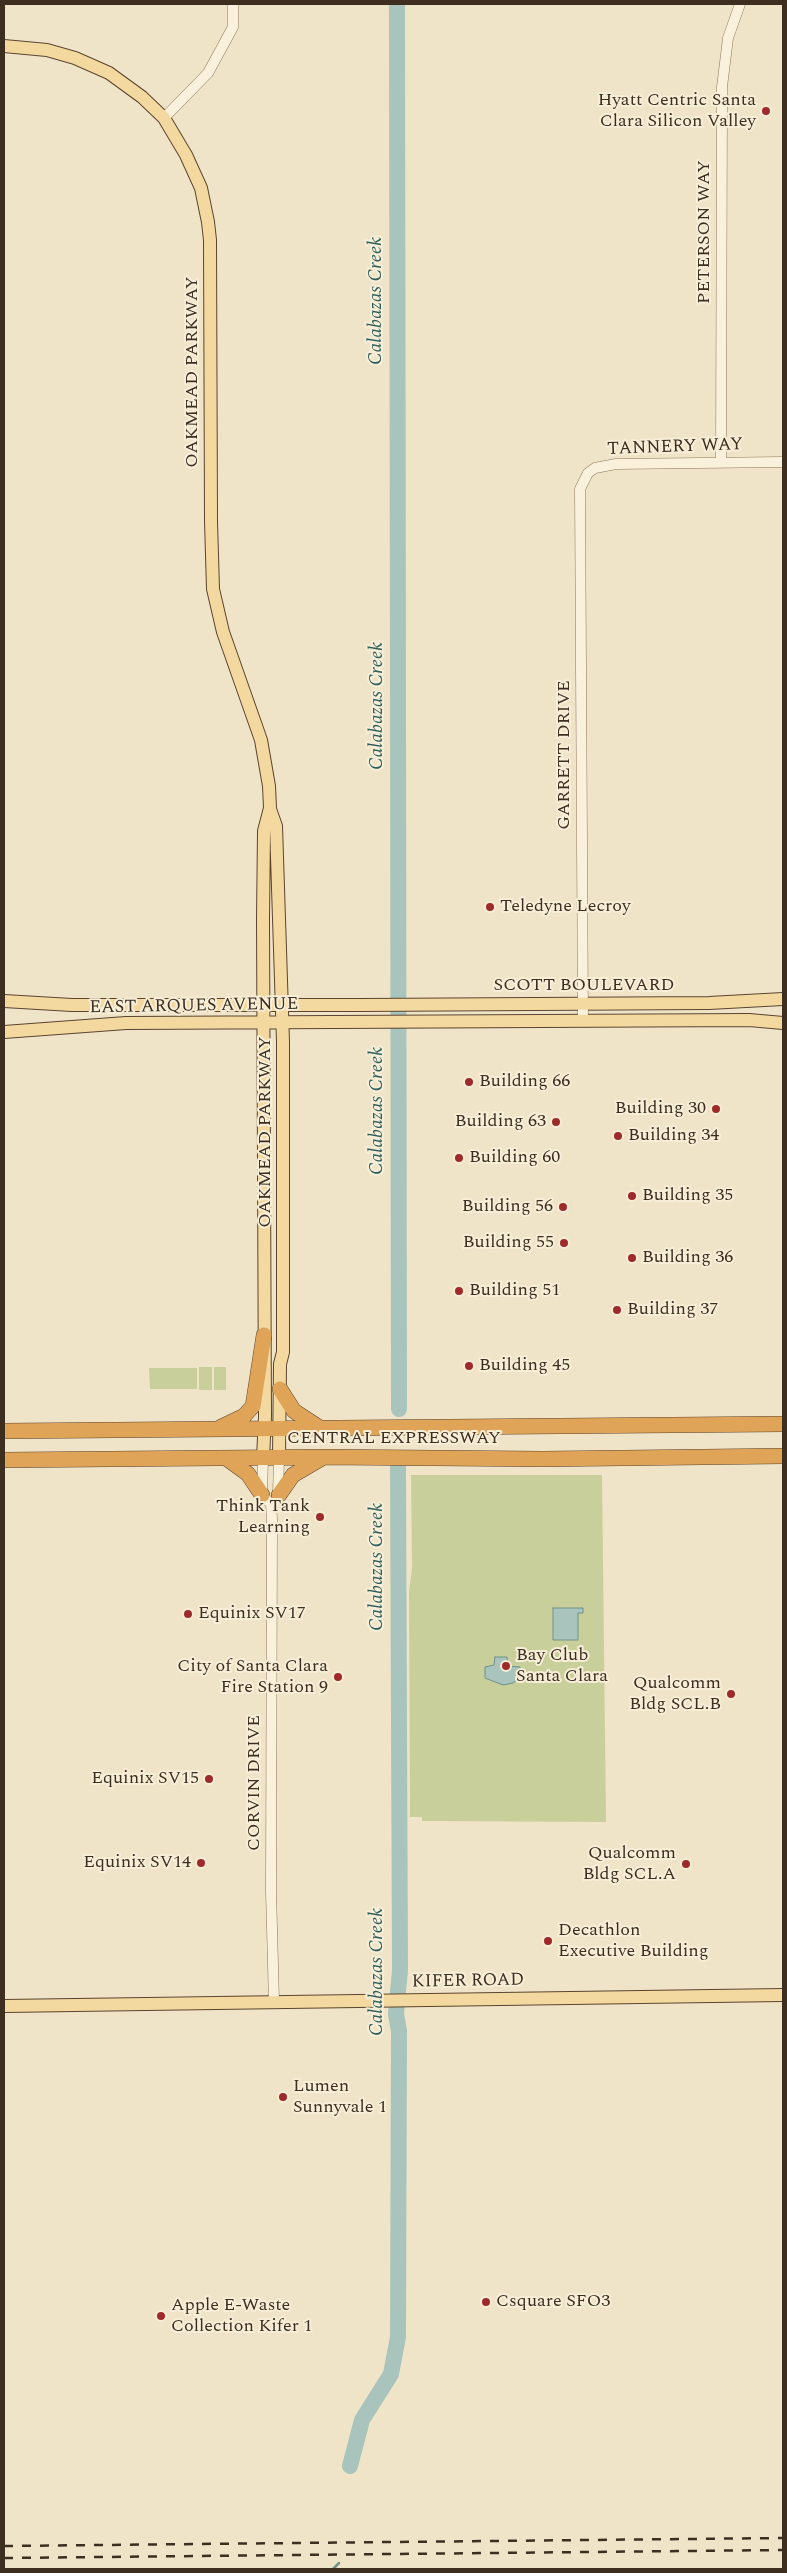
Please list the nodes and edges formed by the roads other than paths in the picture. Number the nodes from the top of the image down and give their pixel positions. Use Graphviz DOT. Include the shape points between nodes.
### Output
graph roads {
  1 [pos="233,4"];
  2 [pos="740,4"];
  3 [pos="4,46"];
  4 [pos="164,118"];
  5 [pos="721,462"];
  6 [pos="783,462"];
  7 [pos="580,489"];
  8 [pos="270,808"];
  9 [pos="783,999"];
  10 [pos="4,1000"];
  11 [pos="583,1003"];
  12 [pos="265,1004"];
  13 [pos="282,1004"];
  14 [pos="385,1005"];
  15 [pos="385,1021"];
  16 [pos="583,1021"];
  17 [pos="283,1022"];
  18 [pos="264,1023"];
  19 [pos="783,1023"];
  20 [pos="4,1032"];
  21 [pos="264,1335"];
  22 [pos="280,1389"];
  23 [pos="783,1424"];
  24 [pos="320,1428"];
  25 [pos="216,1429"];
  26 [pos="272,1429"];
  27 [pos="4,1430"];
  28 [pos="783,1456"];
  29 [pos="278,1457"];
  30 [pos="325,1457"];
  31 [pos="226,1458"];
  32 [pos="263,1458"];
  33 [pos="4,1460"];
  34 [pos="271,1498"];
  35 [pos="783,1995"];
  36 [pos="274,2002"];
  37 [pos="4,2006"];
  1 -- 4 [label="street" via="233,27 208,73"];
  2 -- 5 [label="street, PETERSON WAY" via="728,38 722,86"];
  3 -- 4 [label="main road, OAKMEAD PARKWAY" via="59,53 90,64 120,80"];
  4 -- 8 [label="main road, OAKMEAD PARKWAY" via="201,188 208,226 213,589 223,632 261,740"];
  5 -- 6 [label="street, TANNERY WAY"];
  5 -- 7 [label="street, TANNERY WAY" via="605,465 588,473"];
  7 -- 11 [label="street, GARRETT DRIVE"];
  8 -- 12 [label="main road, OAKMEAD PARKWAY" via="264,831"];
  8 -- 13 [label="main road, OAKMEAD PARKWAY" via="276,826"];
  9 -- 11 [label="main road, SCOTT BOULEVARD" via="718,1003"];
  10 -- 12 [label="main road, EAST ARQUES AVENUE" via="72,1005"];
  11 -- 14 [label="main road, SCOTT BOULEVARD"];
  11 -- 16 [label="street, GARRETT DRIVE"];
  12 -- 13 [label="main road, EAST ARQUES AVENUE"];
  12 -- 18 [label="main road, OAKMEAD PARKWAY"];
  13 -- 14 [label="main road, EAST ARQUES AVENUE"];
  13 -- 17 [label="main road, OAKMEAD PARKWAY"];
  15 -- 16 [label="main road, SCOTT BOULEVARD"];
  15 -- 17 [label="main road, EAST ARQUES AVENUE"];
  16 -- 19 [label="main road, SCOTT BOULEVARD" via="749,1020"];
  17 -- 18 [label="main road, EAST ARQUES AVENUE"];
  17 -- 22 [label="main road, OAKMEAD PARKWAY" via="283,1352"];
  18 -- 20 [label="main road, EAST ARQUES AVENUE" via="126,1023"];
  18 -- 21 [label="main road, OAKMEAD PARKWAY"];
  21 -- 25 [label="highway" via="253,1406 244,1416"];
  21 -- 26 [label="main road, OAKMEAD PARKWAY"];
  22 -- 24 [label="highway" via="294,1411"];
  22 -- 26 [label="main road, OAKMEAD PARKWAY"];
  23 -- 24 [label="highway, CENTRAL EXPRESSWAY"];
  24 -- 26 [label="highway, CENTRAL EXPRESSWAY"];
  25 -- 26 [label="highway, CENTRAL EXPRESSWAY"];
  25 -- 27 [label="highway, CENTRAL EXPRESSWAY"];
  26 -- 29 [label="main road, OAKMEAD PARKWAY"];
  26 -- 32 [label="main road, OAKMEAD PARKWAY"];
  28 -- 30 [label="highway, CENTRAL EXPRESSWAY"];
  29 -- 30 [label="highway, CENTRAL EXPRESSWAY"];
  29 -- 32 [label="highway, CENTRAL EXPRESSWAY"];
  29 -- 34 [label="street, CORVIN DRIVE"];
  30 -- 34 [label="highway" via="293,1475"];
  31 -- 32 [label="highway, CENTRAL EXPRESSWAY"];
  31 -- 33 [label="highway, CENTRAL EXPRESSWAY"];
  31 -- 34 [label="highway" via="248,1474"];
  32 -- 34 [label="street, CORVIN DRIVE"];
  34 -- 36 [label="street, CORVIN DRIVE"];
  35 -- 36 [label="main road, KIFER ROAD"];
  36 -- 37 [label="main road, KIFER ROAD"];
}
